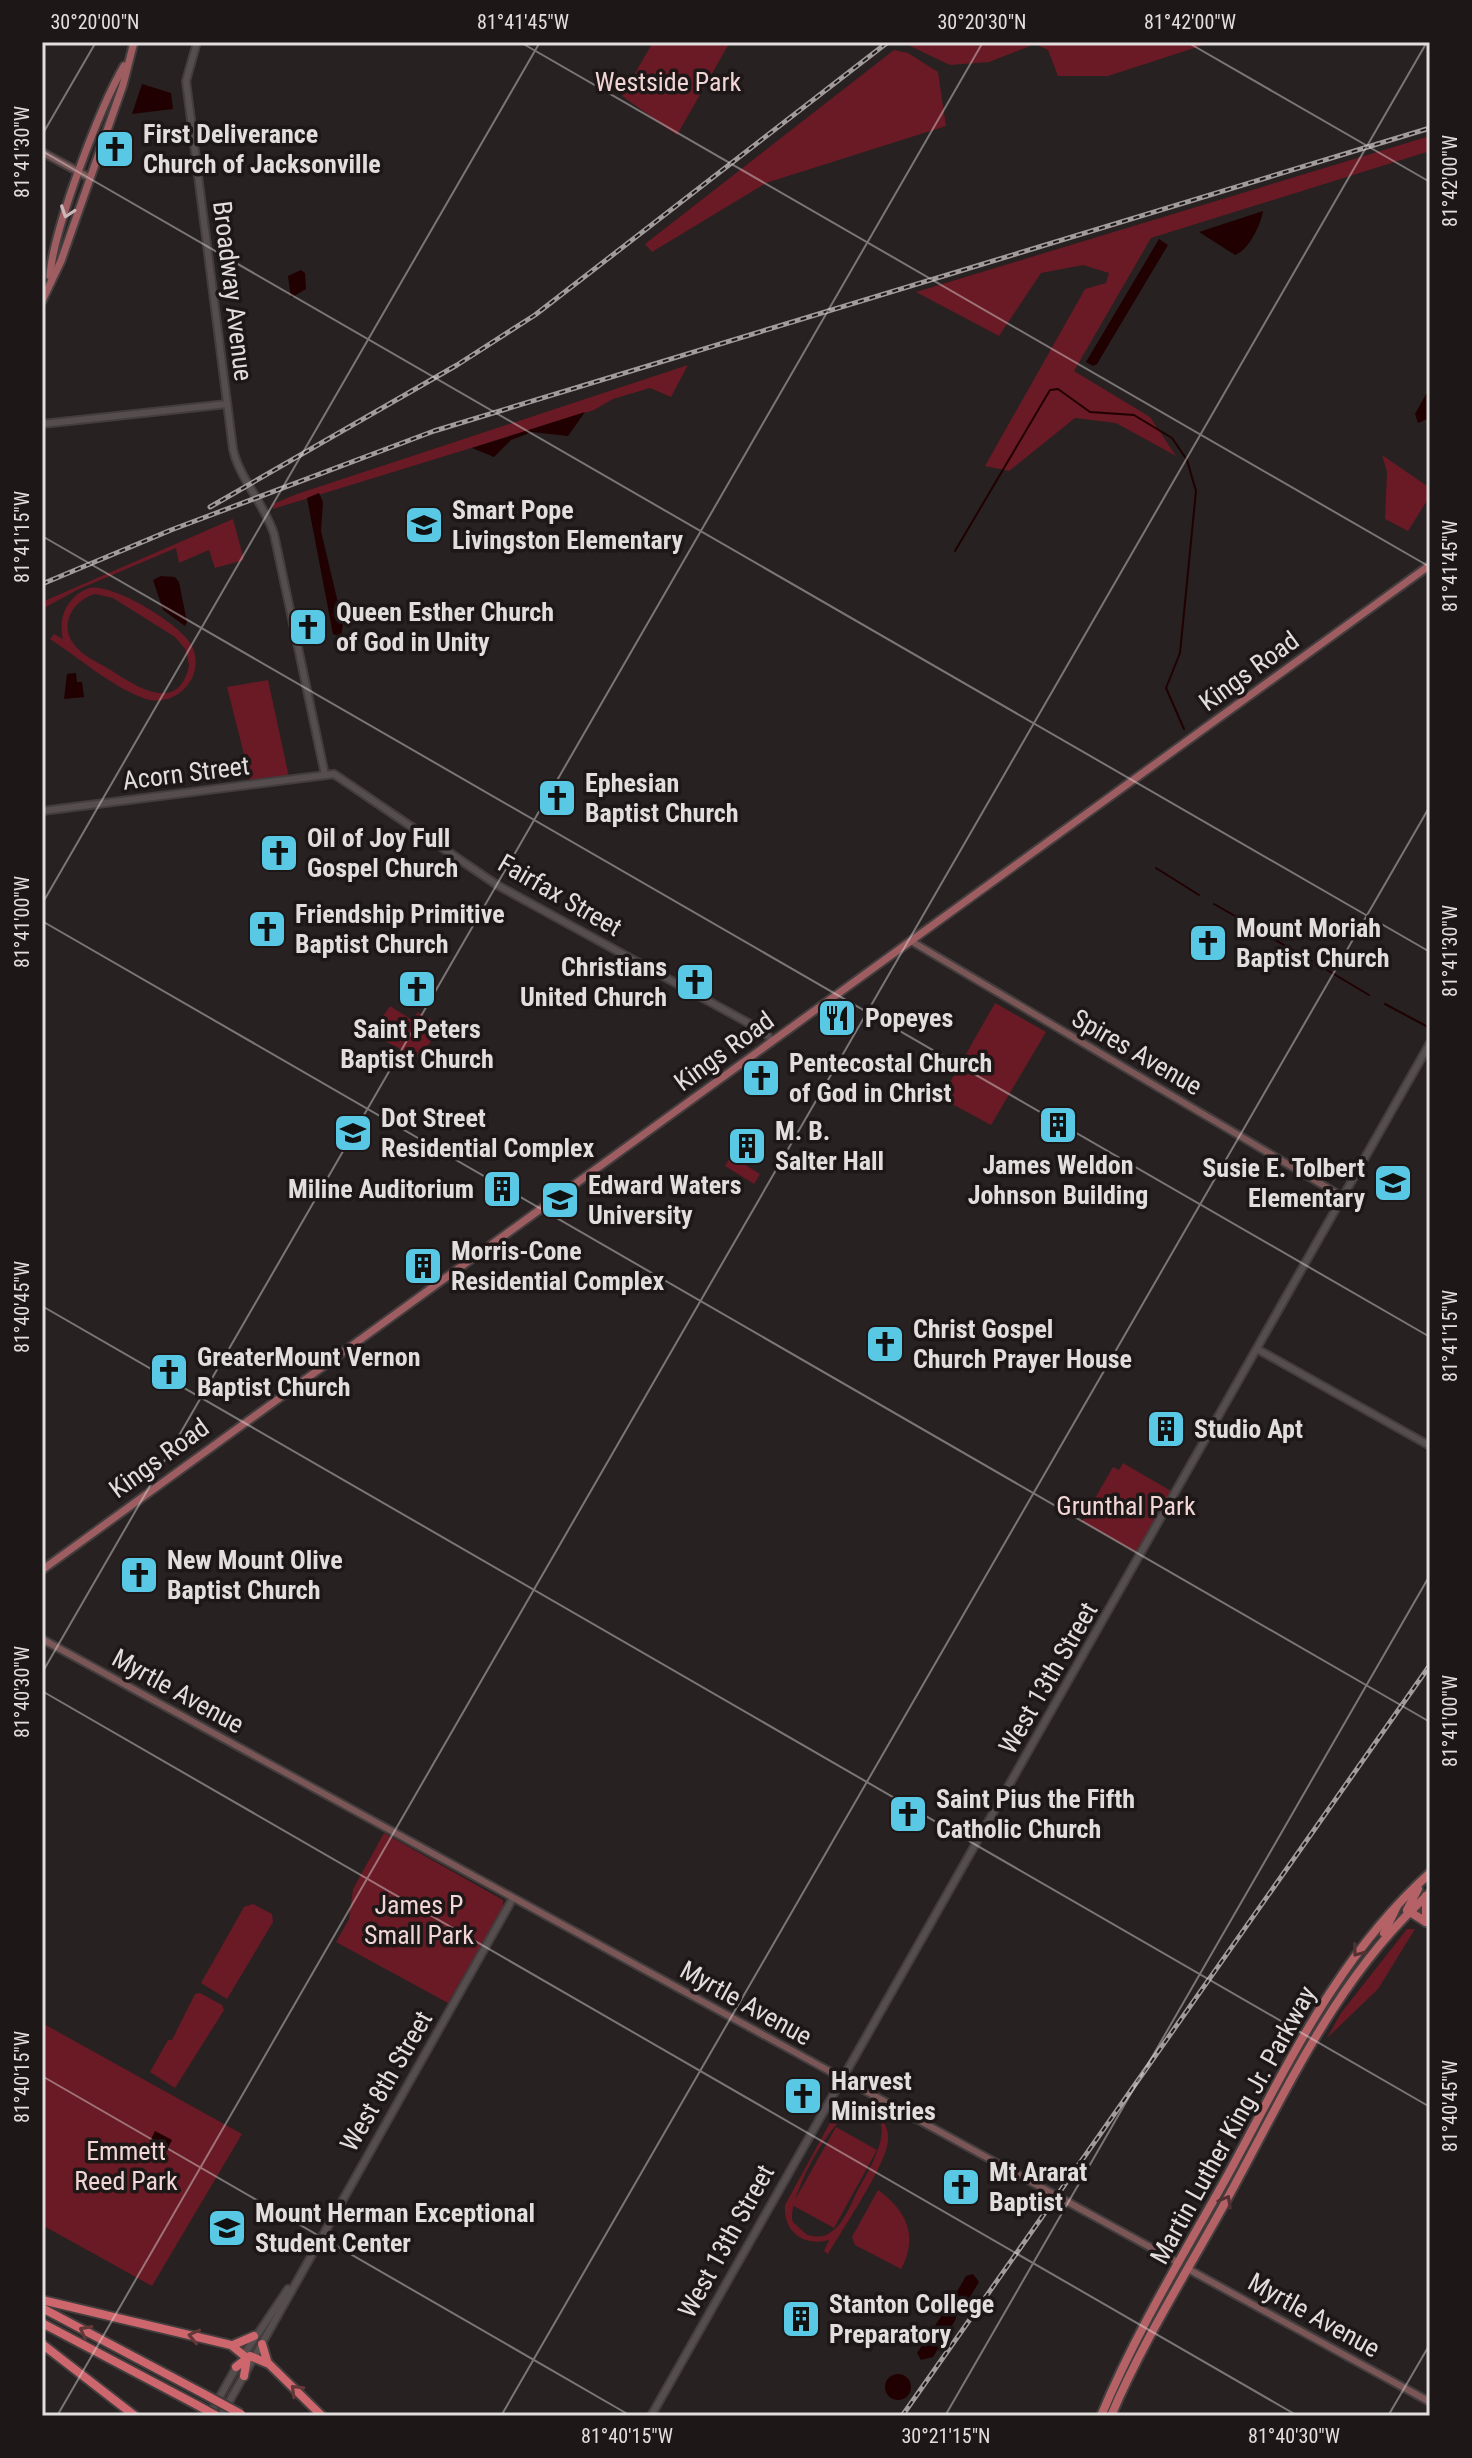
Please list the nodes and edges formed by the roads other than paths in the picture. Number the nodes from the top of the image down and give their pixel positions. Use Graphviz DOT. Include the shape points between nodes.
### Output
graph roads {
  1 [pos="134,42"];
  2 [pos="197,42"];
  3 [pos="127,61"];
  4 [pos="42,152"];
  5 [pos="81,173"];
  6 [pos="90,178"];
  7 [pos="49,281"];
  8 [pos="42,301"];
  9 [pos="227,404"];
  10 [pos="42,424"];
  11 [pos="1430,565"];
  12 [pos="334,774"];
  13 [pos="325,775"];
  14 [pos="42,811"];
  15 [pos="911,941"];
  16 [pos="773,1041"];
  17 [pos="1430,1043"];
  18 [pos="1343,1197"];
  19 [pos="1257,1349"];
  20 [pos="1430,1446"];
  21 [pos="42,1570"];
  22 [pos="42,1639"];
  23 [pos="1430,1874"];
  24 [pos="1428,1895"];
  25 [pos="513,1898"];
  26 [pos="1397,1904"];
  27 [pos="1408,1913"];
  28 [pos="1359,1970"];
  29 [pos="841,2079"];
  30 [pos="1179,2263"];
  31 [pos="1188,2269"];
  32 [pos="293,2284"];
  33 [pos="42,2300"];
  34 [pos="42,2308"];
  35 [pos="42,2323"];
  36 [pos="254,2336"];
  37 [pos="42,2344"];
  38 [pos="262,2344"];
  39 [pos="231,2345"];
  40 [pos="249,2356"];
  41 [pos="269,2364"];
  42 [pos="236,2367"];
  43 [pos="244,2376"];
  44 [pos="1430,2402"];
  45 [pos="243,2415"];
  46 [pos="135,2416"];
  47 [pos="209,2416"];
  48 [pos="219,2416"];
  49 [pos="322,2416"];
  50 [pos="651,2416"];
  51 [pos="1101,2416"];
  52 [pos="1111,2416"];
  1 -- 3 [label="main road"];
  2 -- 9 [label="street, Broadway Avenue" via="186,81"];
  3 -- 5 [label="main road"];
  3 -- 6 [label="main road"];
  4 -- 5 [label="main road"];
  5 -- 6 [label="main road"];
  5 -- 7 [label="main road, one-way" via="51,257"];
  6 -- 7 [label="main road"];
  7 -- 8 [label="main road"];
  9 -- 10 [label="street"];
  9 -- 13 [label="street, Broadway Avenue" via="235,457 274,534"];
  11 -- 15 [label="main road, Kings Road"];
  12 -- 13 [label="street, Acorn Street"];
  12 -- 16 [label="street, Fairfax Street" via="497,885"];
  13 -- 14 [label="street, Acorn Street"];
  15 -- 16 [label="main road, Kings Road"];
  15 -- 18 [label="main road, Spires Avenue"];
  16 -- 21 [label="main road, Kings Road"];
  17 -- 18 [label="street, West 13th Street"];
  18 -- 19 [label="street, West 13th Street"];
  19 -- 20 [label="street"];
  19 -- 29 [label="street, West 13th Street"];
  22 -- 25 [label="main road, Myrtle Avenue"];
  23 -- 26 [label="highway, Martin Luther King Jr. Parkway"];
  23 -- 27 [label="highway" via="1409,1902"];
  24 -- 27 [label="highway, Martin Luther King Jr. Parkway"];
  24 -- 27 [label="highway" via="1426,1922"];
  25 -- 29 [label="main road, Myrtle Avenue"];
  25 -- 32 [label="street, West 8th Street"];
  26 -- 28 [label="highway" via="1395,1916"];
  26 -- 30 [label="highway, Martin Luther King Jr. Parkway, one-way" via="1327,1996"];
  27 -- 28 [label="highway, Martin Luther King Jr. Parkway"];
  31 -- 28 [label="highway, Martin Luther King Jr. Parkway, one-way"];
  29 -- 30 [label="main road, Myrtle Avenue"];
  29 -- 50 [label="street, West 13th Street"];
  30 -- 31 [label="street, Myrtle Avenue"];
  30 -- 51 [label="highway, Martin Luther King Jr. Parkway"];
  31 -- 44 [label="main road, Myrtle Avenue"];
  31 -- 52 [label="highway, Martin Luther King Jr. Parkway"];
  32 -- 36 [label="street, West 8th Street"];
  32 -- 38 [label="street, West 8th Street"];
  39 -- 33 [label="highway, one-way"];
  45 -- 34 [label="highway, one-way, bridge"];
  35 -- 48 [label="highway, bridge"];
  36 -- 39 [label="highway"];
  36 -- 40 [label="street, West 8th Street"];
  37 -- 46 [label="highway"];
  38 -- 40 [label="street, West 8th Street"];
  38 -- 41 [label="highway"];
  39 -- 40 [label="highway"];
  40 -- 41 [label="highway"];
  40 -- 42 [label="highway"];
  40 -- 43 [label="highway"];
  49 -- 41 [label="highway, one-way"];
  42 -- 47 [label="street"];
  43 -- 48 [label="street"];
}
